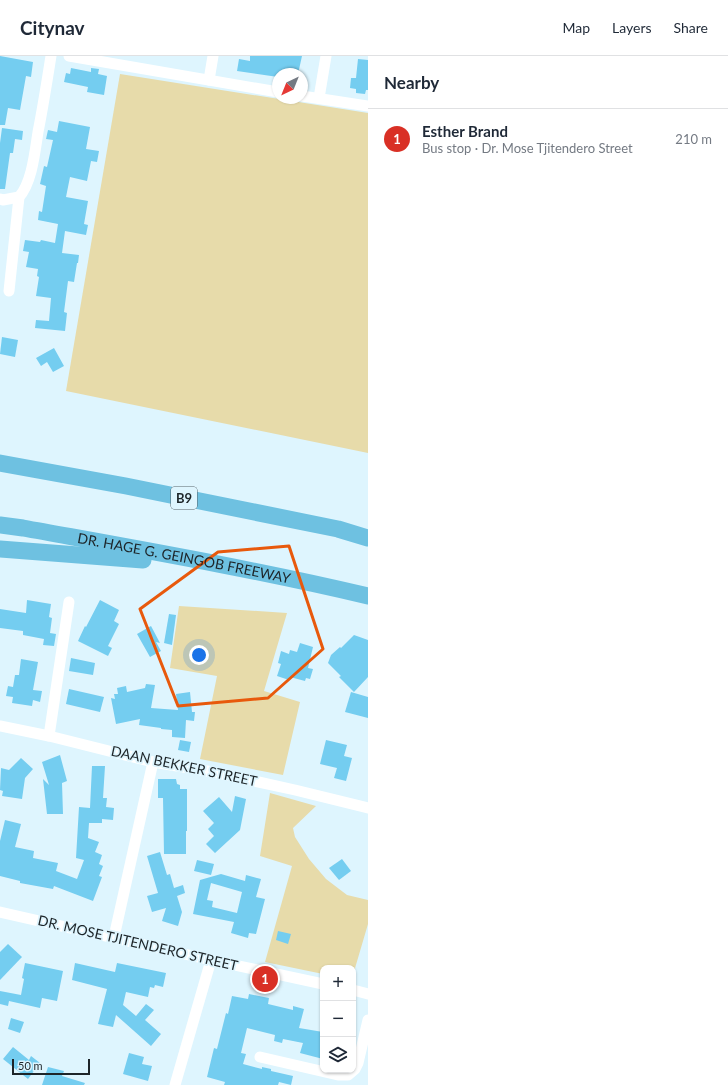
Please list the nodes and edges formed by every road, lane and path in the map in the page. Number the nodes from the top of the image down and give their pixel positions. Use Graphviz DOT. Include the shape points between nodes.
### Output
graph roads {
  1 [pos="51,56"];
  2 [pos="69,56"];
  3 [pos="213,56"];
  4 [pos="326,56"];
  5 [pos="108,59"];
  6 [pos="209,80"];
  7 [pos="272,91"];
  8 [pos="308,97"];
  9 [pos="319,98"];
  10 [pos="368,106"];
  11 [pos="19,197"];
  12 [pos="0,200"];
  13 [pos="9,291"];
  14 [pos="0,463"];
  15 [pos="0,525"];
  16 [pos="368,538"];
  17 [pos="0,550"];
  18 [pos="219,565"];
  19 [pos="368,596"];
  20 [pos="69,602"];
  21 [pos="0,726"];
  22 [pos="49,736"];
  23 [pos="153,762"];
  24 [pos="368,808"];
  25 [pos="0,912"];
  26 [pos="114,937"];
  27 [pos="211,960"];
  28 [pos="320,983"];
  29 [pos="356,991"];
  30 [pos="368,994"];
  31 [pos="368,1020"];
  32 [pos="260,1058"];
  33 [pos="175,1085"];
  1 -- 11 [label="street" via="32,163 25,189"];
  2 -- 5 [label="street"];
  3 -- 6 [label="street"];
  4 -- 9 [label="street"];
  5 -- 6 [label="street"];
  6 -- 7 [label="street"];
  8 -- 9 [label="street"];
  9 -- 10 [label="street"];
  11 -- 12 [label="street"];
  11 -- 13 [label="street"];
  14 -- 16 [label="highway, B9" via="338,529"];
  15 -- 18 [label="highway, DR. HAGE G. GEINGOB FREEWAY"];
  17 -- 18 [label="highway"];
  18 -- 19 [label="highway, DR. HAGE G. GEINGOB FREEWAY"];
  20 -- 22 [label="street"];
  21 -- 22 [label="street, DAAN BEKKER STREET"];
  22 -- 23 [label="street, DAAN BEKKER STREET"];
  23 -- 24 [label="street, DAAN BEKKER STREET" via="213,772"];
  23 -- 26 [label="street"];
  25 -- 26 [label="street, DR. MOSE TJITENDERO STREET"];
  26 -- 27 [label="street, DR. MOSE TJITENDERO STREET"];
  27 -- 28 [label="street, DR. MOSE TJITENDERO STREET"];
  27 -- 33 [label="street"];
  29 -- 30 [label="street"];
  31 -- 32 [label="street" via="358,1063 348,1075"];
}
